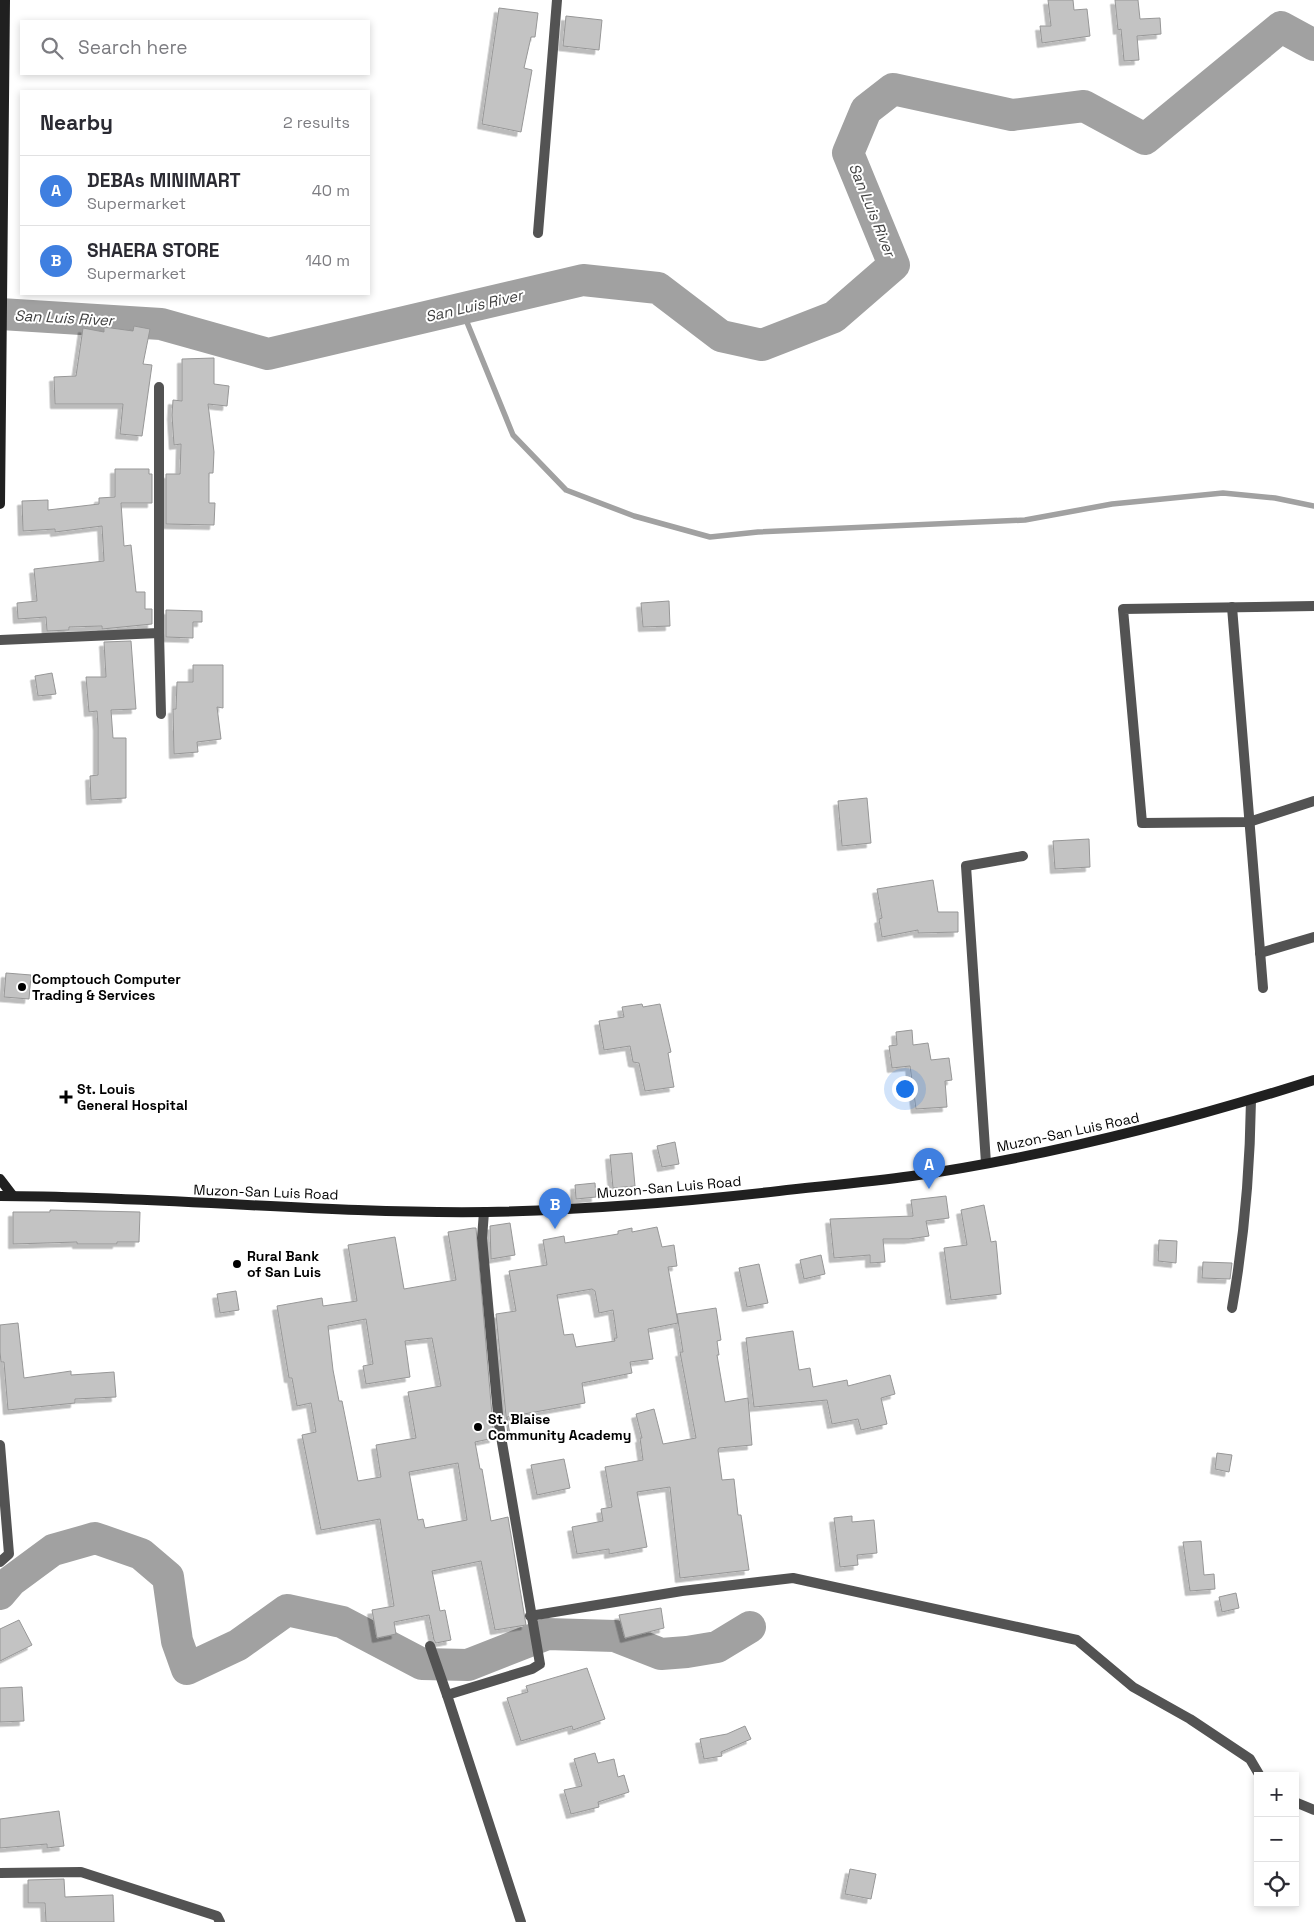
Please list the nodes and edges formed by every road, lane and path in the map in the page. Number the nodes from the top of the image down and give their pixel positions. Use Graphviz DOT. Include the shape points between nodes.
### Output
graph roads {
  1 [pos="5,0"];
  2 [pos="557,0"];
  3 [pos="538,233"];
  4 [pos="1,334"];
  5 [pos="159,387"];
  6 [pos="0,504"];
  7 [pos="1314,606"];
  8 [pos="1232,607"];
  9 [pos="158,634"];
  10 [pos="0,640"];
  11 [pos="161,714"];
  12 [pos="1314,802"];
  13 [pos="1249,822"];
  14 [pos="1023,856"];
  15 [pos="1314,937"];
  16 [pos="1260,953"];
  17 [pos="1263,988"];
  18 [pos="1314,1080"];
  19 [pos="1251,1100"];
  20 [pos="986,1164"];
  21 [pos="0,1179"];
  22 [pos="0,1196"];
  23 [pos="13,1196"];
  24 [pos="484,1212"];
  25 [pos="1232,1308"];
  26 [pos="0,1445"];
  27 [pos="1,1462"];
  28 [pos="0,1562"];
  29 [pos="530,1616"];
  30 [pos="430,1646"];
  31 [pos="447,1695"];
  32 [pos="1258,1772"];
  33 [pos="1299,1804"];
  34 [pos="1314,1810"];
  35 [pos="0,1873"];
  36 [pos="220,1922"];
  37 [pos="521,1922"];
  1 -- 4 [label="main road"];
  2 -- 3 [label="street"];
  4 -- 6 [label="main road"];
  5 -- 9 [label="street"];
  7 -- 8 [label="street"];
  8 -- 13 [label="street"];
  8 -- 13 [label="street" via="1123,609 1142,823"];
  9 -- 10 [label="street"];
  9 -- 11 [label="street"];
  12 -- 13 [label="street"];
  13 -- 16 [label="street"];
  14 -- 20 [label="street" via="966,866"];
  15 -- 16 [label="street"];
  16 -- 17 [label="street"];
  18 -- 19 [label="main road, Muzon-San Luis Road"];
  19 -- 20 [label="main road, Muzon-San Luis Road" via="1096,1141"];
  19 -- 25 [label="street" via="1251,1147"];
  20 -- 24 [label="main road, Muzon-San Luis Road" via="711,1199"];
  21 -- 23 [label="main road"];
  22 -- 23 [label="main road, Muzon-San Luis Road"];
  23 -- 24 [label="main road, Muzon-San Luis Road"];
  24 -- 29 [label="street" via="482,1238 499,1425"];
  26 -- 27 [label="street"];
  27 -- 28 [label="street" via="9,1554"];
  29 -- 31 [label="street" via="540,1664"];
  29 -- 32 [label="street" via="682,1590 793,1578 1077,1640 1133,1687 1190,1719 1250,1759"];
  30 -- 31 [label="street"];
  31 -- 37 [label="street"];
  33 -- 34 [label="street"];
  35 -- 36 [label="street" via="81,1872 217,1916"];
}
